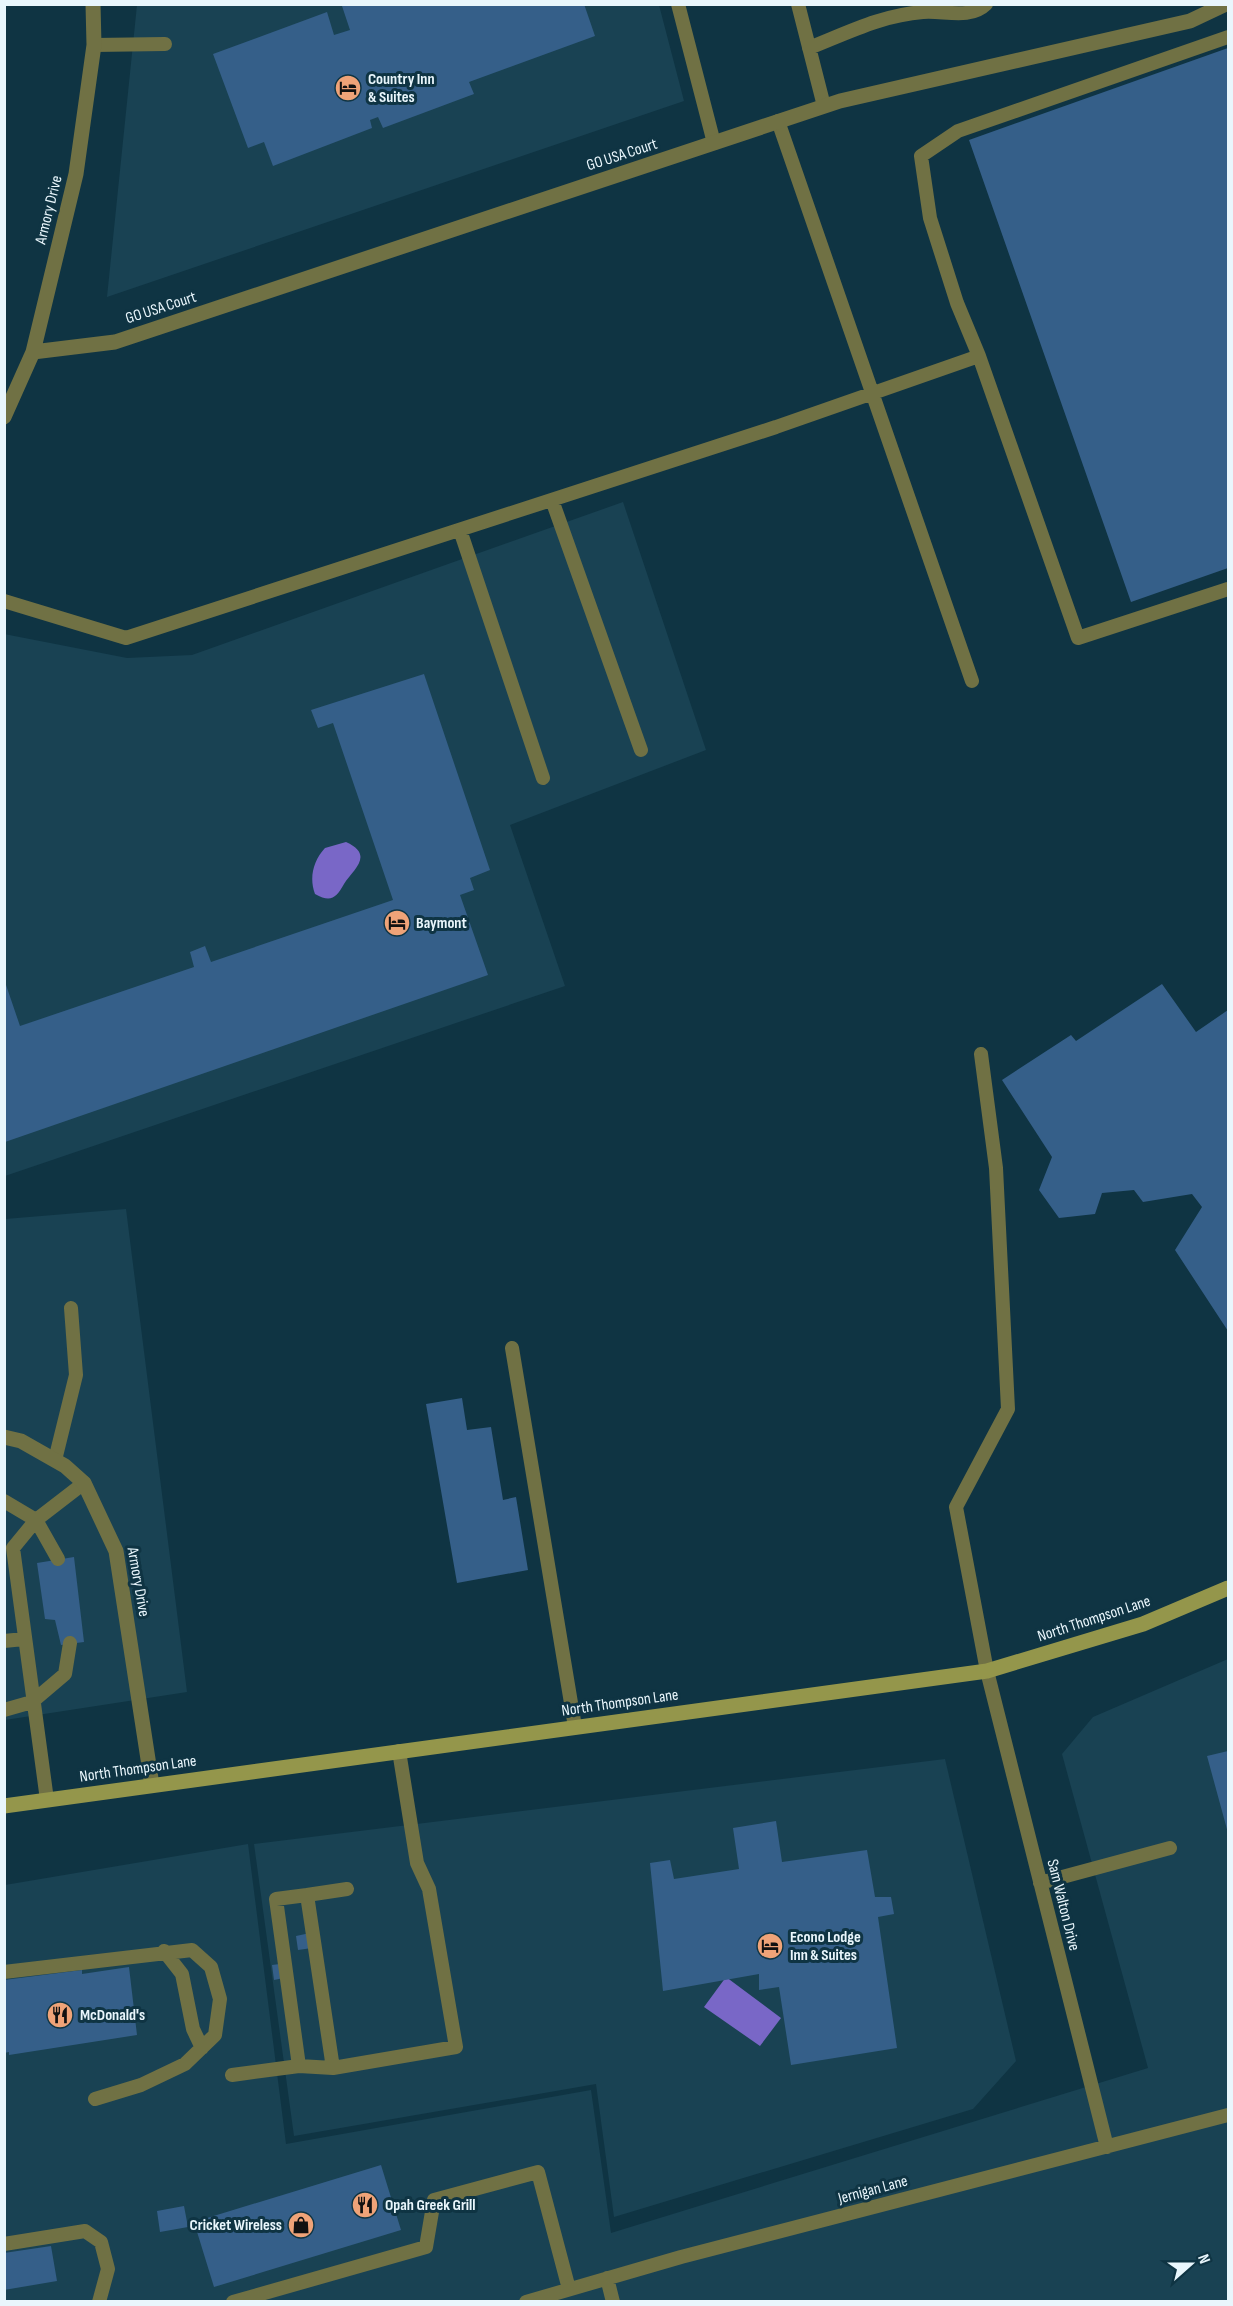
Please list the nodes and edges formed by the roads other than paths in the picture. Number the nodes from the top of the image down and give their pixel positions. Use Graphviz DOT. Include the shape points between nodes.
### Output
graph roads {
  1 [pos="93,4"];
  2 [pos="678,4"];
  3 [pos="798,4"];
  4 [pos="986,4"];
  5 [pos="1226,4"];
  6 [pos="1228,37"];
  7 [pos="165,44"];
  8 [pos="94,45"];
  9 [pos="809,48"];
  10 [pos="824,106"];
  11 [pos="778,121"];
  12 [pos="714,143"];
  13 [pos="33,352"];
  14 [pos="979,356"];
  15 [pos="872,393"];
  16 [pos="4,417"];
  17 [pos="552,500"];
  18 [pos="460,530"];
  19 [pos="1228,589"];
  20 [pos="4,600"];
  21 [pos="972,681"];
  22 [pos="641,750"];
  23 [pos="543,778"];
  24 [pos="981,1054"];
  25 [pos="71,1308"];
  26 [pos="512,1348"];
  27 [pos="4,1437"];
  28 [pos="55,1460"];
  29 [pos="84,1482"];
  30 [pos="4,1501"];
  31 [pos="36,1520"];
  32 [pos="58,1560"];
  33 [pos="1228,1588"];
  34 [pos="24,1639"];
  35 [pos="4,1641"];
  36 [pos="70,1643"];
  37 [pos="987,1671"];
  38 [pos="32,1702"];
  39 [pos="4,1710"];
  40 [pos="575,1727"];
  41 [pos="399,1751"];
  42 [pos="152,1785"];
  43 [pos="47,1800"];
  44 [pos="4,1806"];
  45 [pos="1170,1848"];
  46 [pos="1040,1883"];
  47 [pos="347,1889"];
  48 [pos="307,1894"];
  49 [pos="164,1951"];
  50 [pos="4,1972"];
  51 [pos="202,2048"];
  52 [pos="299,2066"];
  53 [pos="333,2068"];
  54 [pos="232,2075"];
  55 [pos="95,2100"];
  56 [pos="1228,2115"];
  57 [pos="1107,2147"];
  58 [pos="4,2244"];
  59 [pos="607,2278"];
  60 [pos="569,2289"];
  61 [pos="99,2301"];
  62 [pos="233,2301"];
  63 [pos="526,2301"];
  64 [pos="612,2301"];
  1 -- 8 [label="street, Armory Drive"];
  2 -- 12 [label="lane"];
  3 -- 9 [label="lane"];
  4 -- 9 [label="lane" via="982,9 955,14 927,11 885,17"];
  5 -- 10 [label="street, GO USA Court" via="1190,21"];
  6 -- 14 [label="lane" via="958,131 921,156 930,218"];
  7 -- 8 [label="lane"];
  8 -- 13 [label="street, Armory Drive" via="76,174"];
  9 -- 10 [label="lane"];
  10 -- 11 [label="street, GO USA Court"];
  11 -- 12 [label="street, GO USA Court"];
  11 -- 15 [label="lane"];
  12 -- 13 [label="street, GO USA Court" via="115,342"];
  13 -- 16 [label="street, Armory Drive"];
  14 -- 15 [label="lane"];
  14 -- 19 [label="lane" via="1078,638"];
  15 -- 17 [label="lane"];
  15 -- 21 [label="lane"];
  17 -- 18 [label="lane"];
  17 -- 22 [label="lane"];
  18 -- 20 [label="lane" via="126,638"];
  18 -- 23 [label="lane"];
  24 -- 37 [label="lane, Sam Walton Drive" via="996,1168 1008,1409 956,1507"];
  25 -- 28 [label="lane" via="76,1375"];
  26 -- 40 [label="lane"];
  27 -- 28 [label="street, Armory Drive" via="21,1441"];
  28 -- 29 [label="street, Armory Drive"];
  29 -- 31 [label="lane"];
  29 -- 42 [label="street, Armory Drive" via="116,1551"];
  30 -- 31 [label="lane"];
  31 -- 32 [label="lane"];
  31 -- 34 [label="lane" via="13,1548"];
  33 -- 37 [label="main road, North Thompson Lane" via="1143,1624"];
  34 -- 35 [label="lane"];
  34 -- 38 [label="lane"];
  36 -- 38 [label="lane" via="65,1674"];
  37 -- 40 [label="main road, North Thompson Lane"];
  37 -- 46 [label="lane, Sam Walton Drive"];
  38 -- 39 [label="lane"];
  38 -- 43 [label="lane"];
  40 -- 41 [label="main road, North Thompson Lane"];
  41 -- 42 [label="main road, North Thompson Lane"];
  41 -- 53 [label="lane" via="417,1863 429,1889 456,2047"];
  42 -- 43 [label="main road, North Thompson Lane"];
  43 -- 44 [label="main road, North Thompson Lane"];
  45 -- 46 [label="lane"];
  46 -- 57 [label="lane, Sam Walton Drive"];
  47 -- 48 [label="lane"];
  48 -- 52 [label="lane" via="276,1899"];
  48 -- 53 [label="lane"];
  49 -- 50 [label="lane"];
  49 -- 51 [label="lane" via="182,1974 193,2029"];
  49 -- 51 [label="lane" via="192,1950 211,1966 220,1999 215,2035"];
  51 -- 55 [label="lane" via="185,2064 141,2085"];
  52 -- 53 [label="lane"];
  52 -- 54 [label="lane"];
  56 -- 57 [label="lane, Jernigan Lane"];
  57 -- 59 [label="lane, Jernigan Lane"];
  58 -- 61 [label="lane" via="85,2232 101,2242 108,2270"];
  59 -- 60 [label="lane, Jernigan Lane"];
  59 -- 64 [label="lane"];
  60 -- 62 [label="lane" via="538,2172 434,2200 426,2247"];
  60 -- 63 [label="lane, Jernigan Lane"];
}
